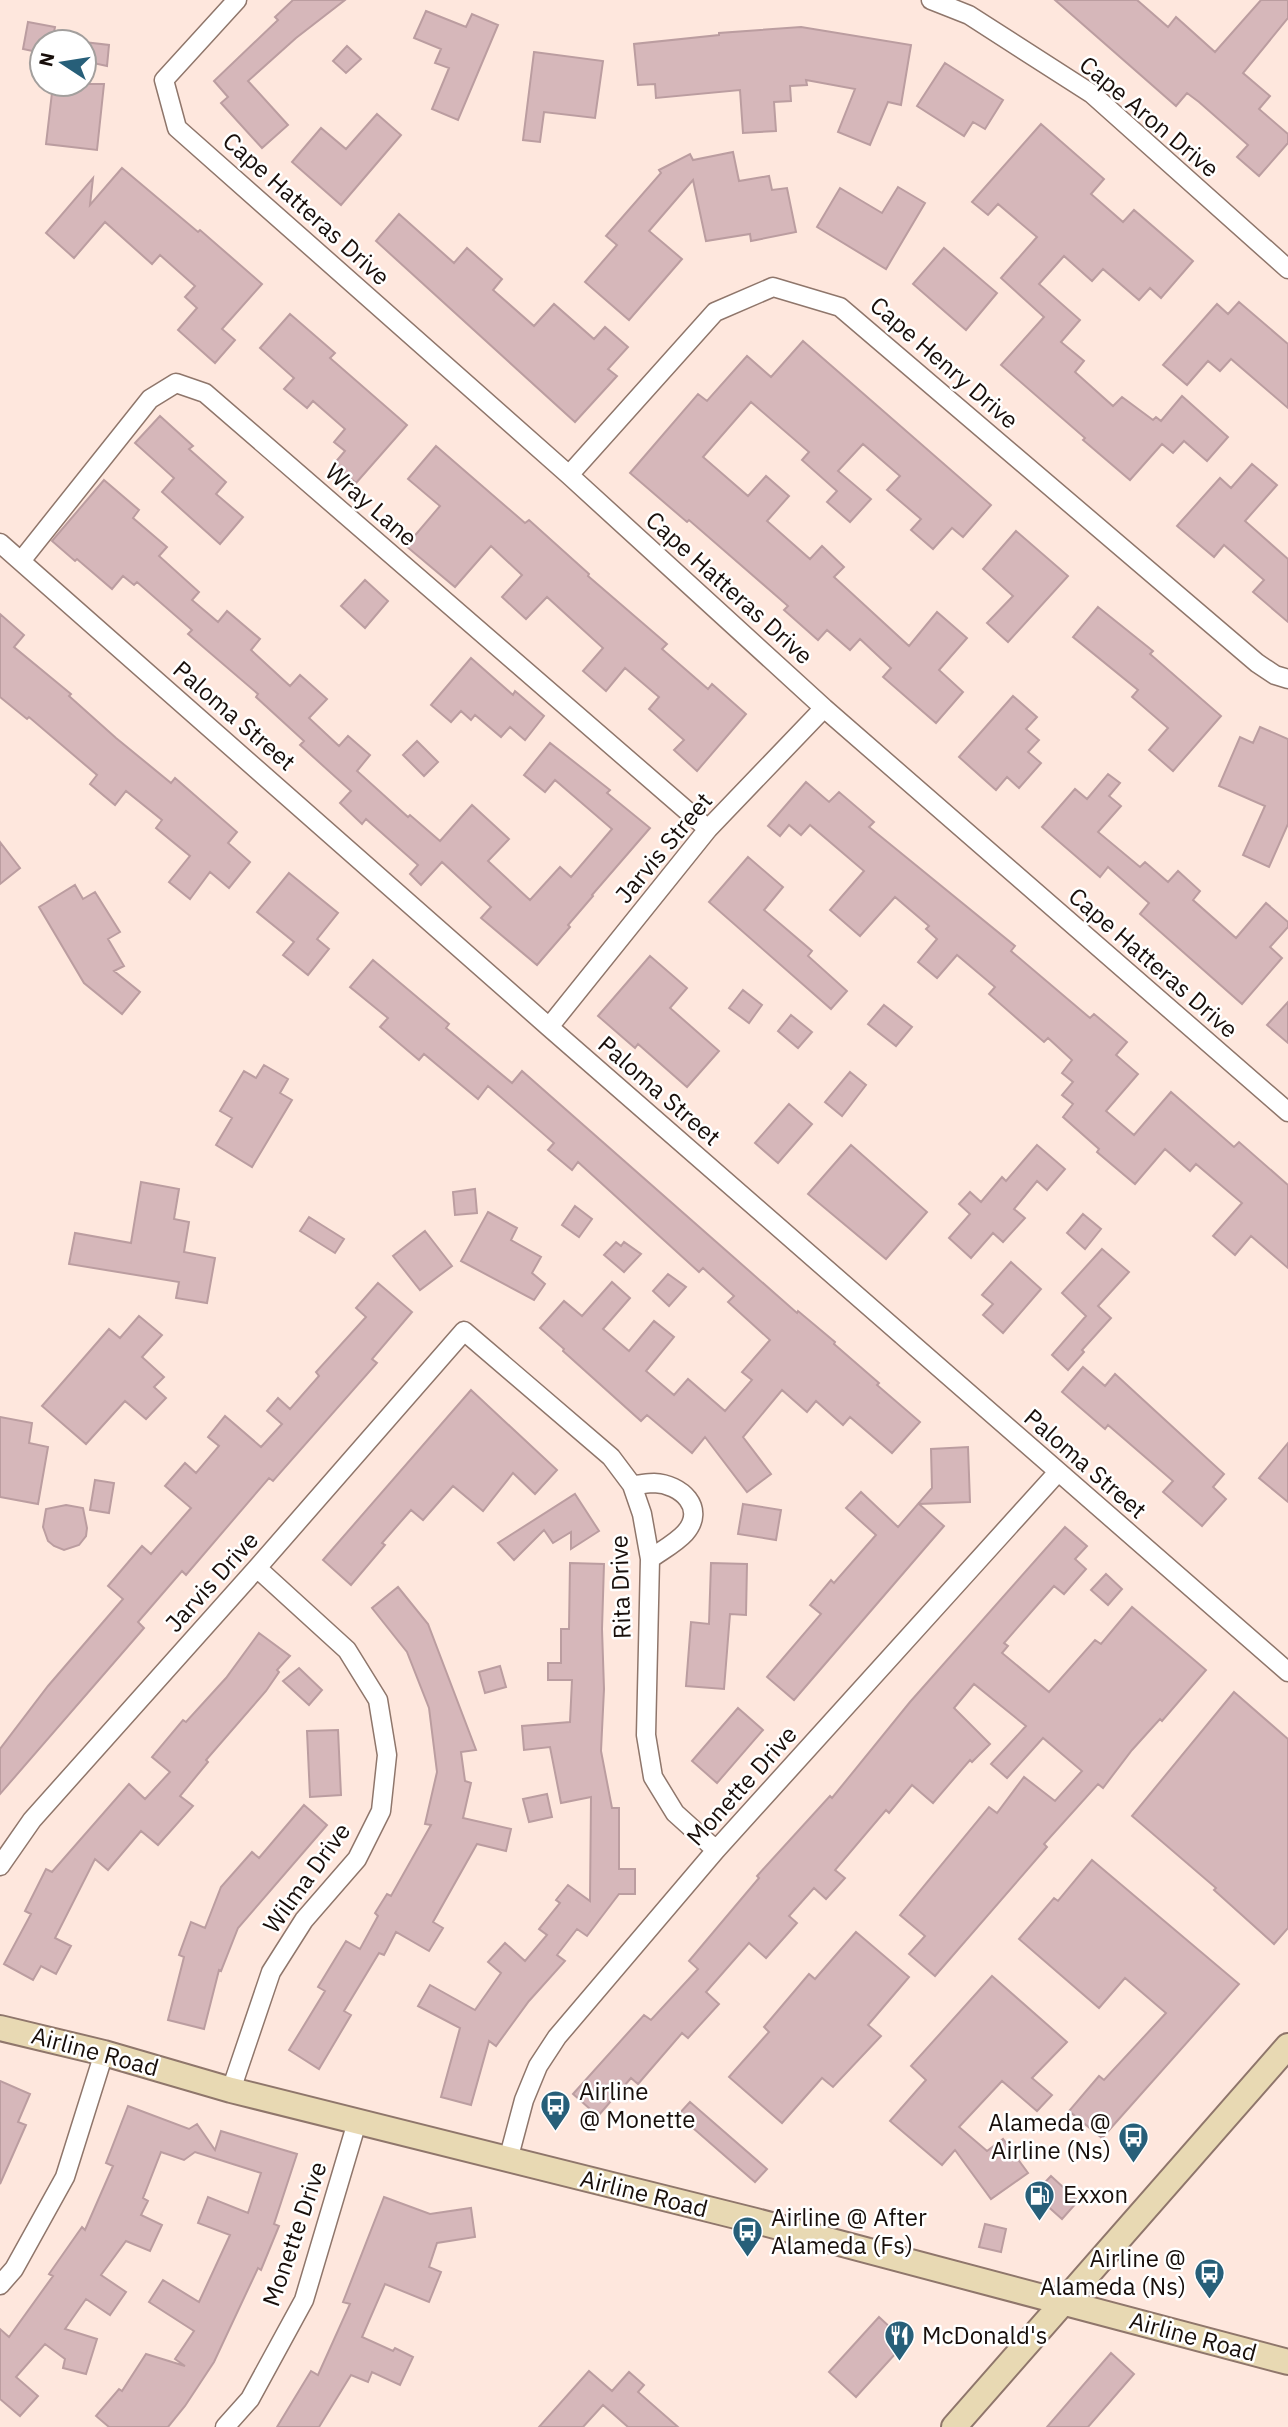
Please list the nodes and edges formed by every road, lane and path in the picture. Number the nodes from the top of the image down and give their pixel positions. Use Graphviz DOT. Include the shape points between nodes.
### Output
graph roads {
  1 [pos="237,0"];
  2 [pos="930,0"];
  3 [pos="1288,269"];
  4 [pos="569,475"];
  5 [pos="0,543"];
  6 [pos="21,561"];
  7 [pos="1288,679"];
  8 [pos="824,708"];
  9 [pos="708,830"];
  10 [pos="550,1027"];
  11 [pos="1288,1112"];
  12 [pos="464,1331"];
  13 [pos="1058,1472"];
  14 [pos="632,1485"];
  15 [pos="650,1559"];
  16 [pos="257,1568"];
  17 [pos="1288,1672"];
  18 [pos="716,1850"];
  19 [pos="0,1866"];
  20 [pos="0,2028"];
  21 [pos="1288,2046"];
  22 [pos="104,2053"];
  23 [pos="231,2090"];
  24 [pos="357,2122"];
  25 [pos="508,2160"];
  26 [pos="0,2285"];
  27 [pos="1063,2303"];
  28 [pos="1288,2362"];
  29 [pos="225,2427"];
  30 [pos="954,2427"];
  1 -- 4 [label="street, Cape Hatteras Drive" via="164,80 177,128"];
  2 -- 3 [label="street, Cape Aron Drive" via="969,15 1092,94"];
  4 -- 7 [label="street, Cape Henry Drive" via="715,312 773,287 840,307 1257,663"];
  4 -- 8 [label="street, Cape Hatteras Drive"];
  5 -- 6 [label="street, Paloma Street"];
  6 -- 9 [label="street, Wray Lane" via="149,400 176,383 205,393"];
  6 -- 10 [label="street, Paloma Street"];
  8 -- 9 [label="street, Jarvis Street"];
  8 -- 11 [label="street, Cape Hatteras Drive"];
  9 -- 10 [label="street, Jarvis Street"];
  10 -- 13 [label="street, Paloma Street"];
  12 -- 14 [label="street, Rita Drive" via="611,1457"];
  12 -- 16 [label="street, Jarvis Drive"];
  13 -- 17 [label="street, Paloma Street"];
  13 -- 18 [label="street, Monette Drive"];
  14 -- 15 [label="street, Rita Drive"];
  14 -- 15 [label="street" via="656,1483 680,1490 692,1503 694,1516 685,1533"];
  15 -- 18 [label="street, Rita Drive" via="646,1735 653,1777 675,1813"];
  16 -- 19 [label="street, Jarvis Drive" via="32,1820"];
  16 -- 23 [label="street, Wilma Drive" via="347,1650 378,1700 387,1755 381,1811 357,1859 304,1920 271,1972"];
  18 -- 25 [label="street, Monette Drive" via="557,2037 524,2099"];
  20 -- 22 [label="main road, Airline Road"];
  21 -- 27 [label="main road"];
  22 -- 23 [label="main road, Airline Road"];
  22 -- 26 [label="street" via="65,2177 14,2269"];
  23 -- 24 [label="main road, Airline Road"];
  24 -- 25 [label="main road, Airline Road"];
  24 -- 29 [label="street, Monette Drive" via="304,2300 250,2399"];
  25 -- 27 [label="main road, Airline Road"];
  27 -- 28 [label="main road, Airline Road"];
  27 -- 30 [label="main road"];
}
